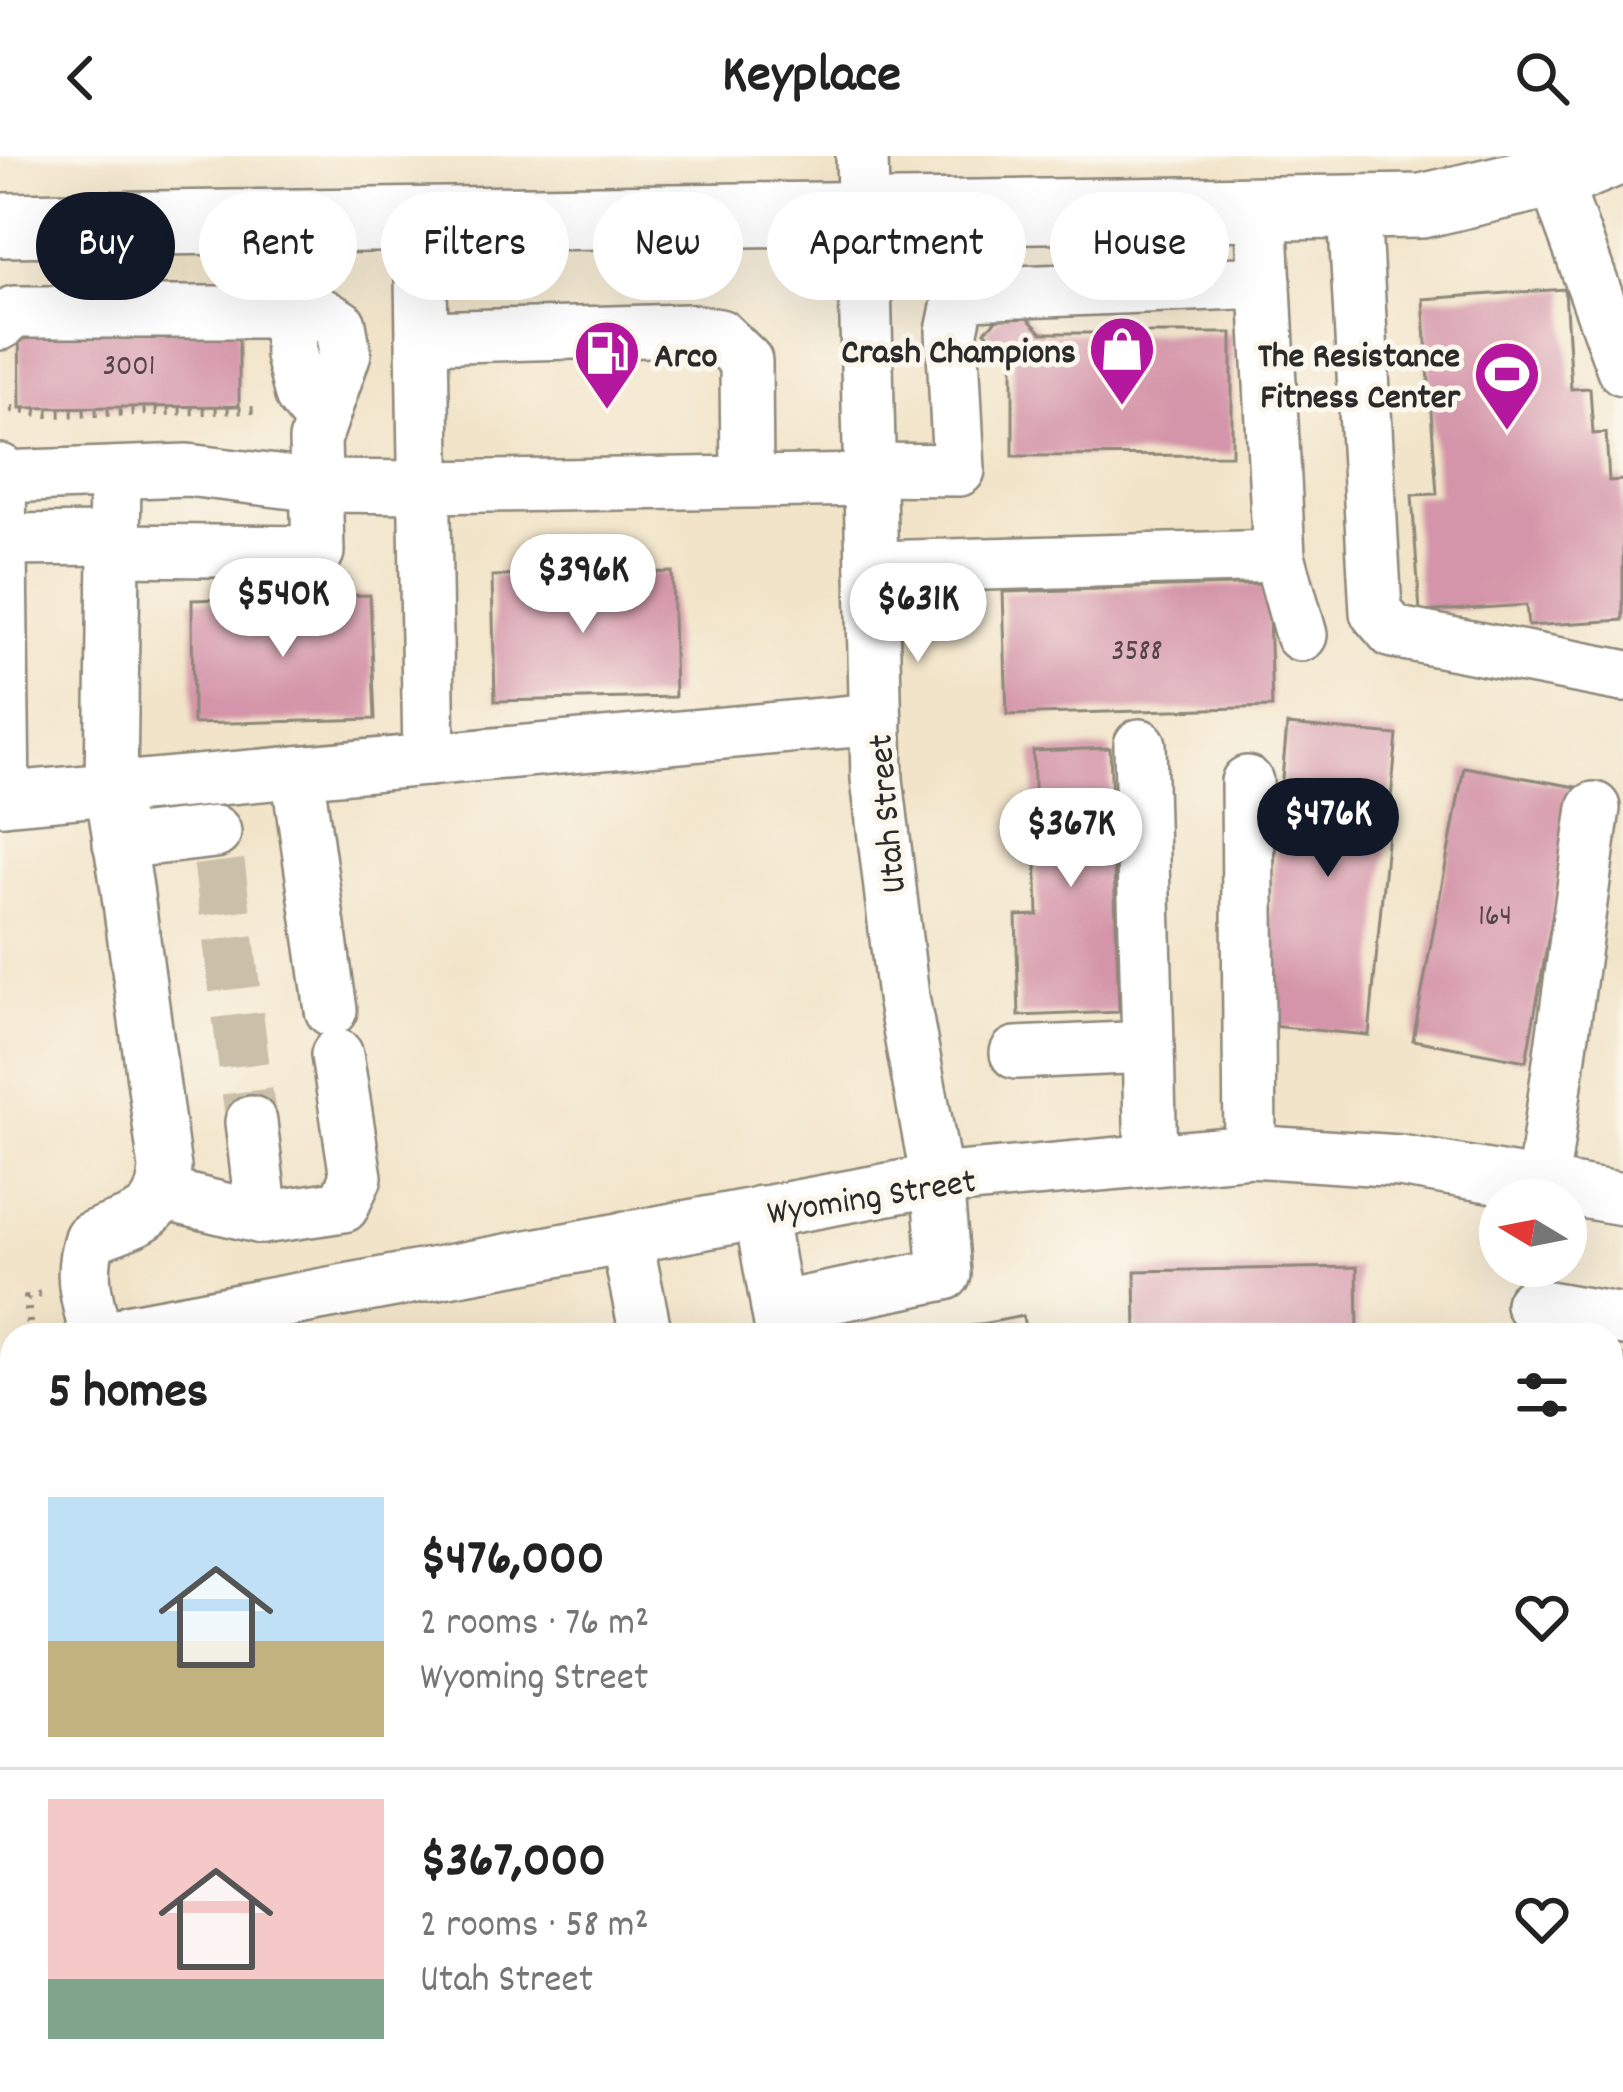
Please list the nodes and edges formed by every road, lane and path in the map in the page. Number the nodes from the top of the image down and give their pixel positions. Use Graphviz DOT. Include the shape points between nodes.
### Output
graph roads {
  1 [pos="1581,166"];
  2 [pos="862,184"];
  3 [pos="569,207"];
  4 [pos="1354,208"];
  5 [pos="1261,210"];
  6 [pos="381,219"];
  7 [pos="0,225"];
  8 [pos="1265,282"];
  9 [pos="421,300"];
  10 [pos="0,324"];
  11 [pos="422,337"];
  12 [pos="1623,369"];
  13 [pos="11,409"];
  14 [pos="259,410"];
  15 [pos="116,473"];
  16 [pos="1,474"];
  17 [pos="870,475"];
  18 [pos="747,481"];
  19 [pos="318,486"];
  20 [pos="424,487"];
  21 [pos="2,540"];
  22 [pos="115,545"];
  23 [pos="1280,556"];
  24 [pos="872,567"];
  25 [pos="1301,635"];
  26 [pos="1623,676"];
  27 [pos="876,719"];
  28 [pos="1139,745"];
  29 [pos="429,760"];
  30 [pos="297,772"];
  31 [pos="209,780"];
  32 [pos="1247,782"];
  33 [pos="111,789"];
  34 [pos="2,799"];
  35 [pos="1594,808"];
  36 [pos="119,843"];
  37 [pos="1148,1047"];
  38 [pos="1016,1053"];
  39 [pos="250,1122"];
  40 [pos="1250,1150"];
  41 [pos="1151,1160"];
  42 [pos="1488,1179"];
  43 [pos="1548,1179"];
  44 [pos="937,1180"];
  45 [pos="163,1193"];
  46 [pos="1587,1195"];
  47 [pos="1623,1199"];
  48 [pos="760,1212"];
  49 [pos="262,1218"];
  50 [pos="626,1238"];
  51 [pos="43,1293"];
  52 [pos="1531,1302"];
  53 [pos="1623,1320"];
  54 [pos="780,1322"];
  55 [pos="29,1323"];
  56 [pos="93,1323"];
  57 [pos="169,1323"];
  58 [pos="644,1323"];
  1 -- 4 [label="main road" via="1422,206"];
  1 -- 12 [label="street"];
  2 -- 3 [label="main road"];
  2 -- 5 [label="main road"];
  2 -- 17 [label="street, Utah Street"];
  4 -- 5 [label="main road"];
  4 -- 26 [label="street" via="1376,612 1393,632"];
  5 -- 8 [label="street"];
  6 -- 7 [label="main road"];
  8 -- 17 [label="street" via="970,294 958,304 952,331 958,470"];
  8 -- 23 [label="street"];
  9 -- 11 [label="street"];
  10 -- 19 [label="street" via="14,311 318,312 340,325 345,353 315,440"];
  11 -- 18 [label="street" via="719,335 746,361"];
  11 -- 20 [label="street"];
  13 -- 14 [label="path"];
  15 -- 16 [label="street"];
  15 -- 19 [label="street" via="187,470"];
  15 -- 22 [label="street"];
  16 -- 21 [label="street"];
  17 -- 18 [label="street"];
  17 -- 24 [label="street, Utah Street"];
  18 -- 20 [label="street"];
  19 -- 20 [label="street"];
  19 -- 22 [label="street" via="318,552"];
  20 -- 29 [label="street"];
  21 -- 22 [label="street"];
  21 -- 34 [label="street"];
  22 -- 33 [label="street"];
  23 -- 24 [label="street"];
  23 -- 25 [label="street"];
  24 -- 27 [label="street, Utah Street"];
  27 -- 29 [label="street"];
  27 -- 44 [label="street, Utah Street" via="903,997"];
  28 -- 37 [label="street"];
  29 -- 30 [label="street"];
  30 -- 31 [label="street"];
  30 -- 49 [label="street" via="356,1177 343,1206"];
  31 -- 33 [label="street"];
  31 -- 36 [label="street" via="217,847"];
  32 -- 40 [label="street"];
  33 -- 34 [label="street"];
  33 -- 36 [label="street"];
  35 -- 43 [label="street"];
  36 -- 45 [label="street"];
  37 -- 38 [label="street"];
  37 -- 41 [label="street"];
  39 -- 49 [label="street"];
  40 -- 41 [label="street, Wyoming Street"];
  40 -- 42 [label="street, Wyoming Street" via="1400,1161"];
  41 -- 44 [label="street, Wyoming Street"];
  44 -- 48 [label="street, Wyoming Street"];
  44 -- 54 [label="street, Utah Street" via="946,1274"];
  45 -- 49 [label="street"];
  45 -- 56 [label="street" via="153,1211 91,1238 82,1262"];
  46 -- 47 [label="street, Wyoming Street"];
  48 -- 50 [label="street, Wyoming Street"];
  48 -- 54 [label="street"];
  50 -- 57 [label="street, Wyoming Street"];
  50 -- 58 [label="street"];
  51 -- 55 [label="path" via="27,1298"];
  52 -- 53 [label="street"];
}
